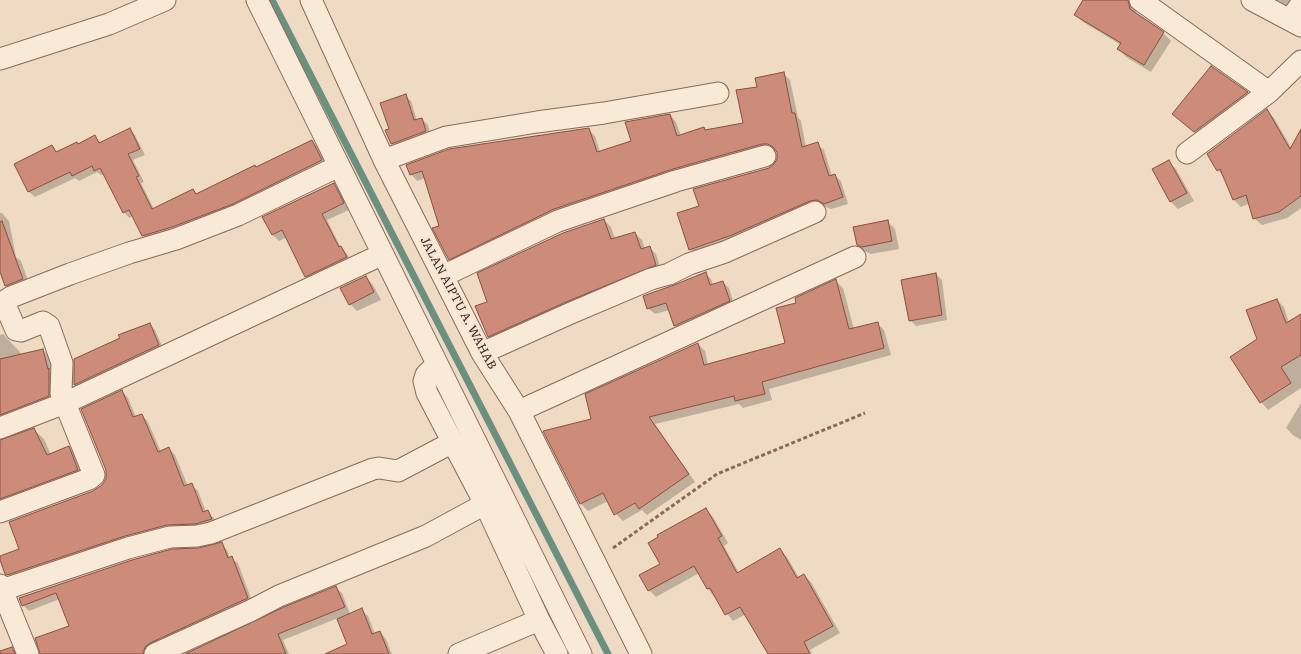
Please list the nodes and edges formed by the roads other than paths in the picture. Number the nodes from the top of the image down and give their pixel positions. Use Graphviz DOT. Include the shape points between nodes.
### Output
graph roads {
  1 [pos="165,0"];
  2 [pos="257,0"];
  3 [pos="310,0"];
  4 [pos="1140,0"];
  5 [pos="1252,0"];
  6 [pos="1297,16"];
  7 [pos="0,58"];
  8 [pos="1301,61"];
  9 [pos="1269,92"];
  10 [pos="718,93"];
  11 [pos="1187,153"];
  12 [pos="765,156"];
  13 [pos="384,160"];
  14 [pos="339,166"];
  15 [pos="815,212"];
  16 [pos="382,254"];
  17 [pos="855,257"];
  18 [pos="443,276"];
  19 [pos="482,352"];
  20 [pos="437,364"];
  21 [pos="65,402"];
  22 [pos="518,411"];
  23 [pos="0,428"];
  24 [pos="453,442"];
  25 [pos="485,504"];
  26 [pos="0,512"];
  27 [pos="1,587"];
  28 [pos="539,620"];
  29 [pos="28,654"];
  30 [pos="155,654"];
  31 [pos="459,654"];
  32 [pos="557,654"];
  33 [pos="581,654"];
  34 [pos="641,654"];
  1 -- 7 [label="street" via="109,24"];
  2 -- 14 [label="street"];
  3 -- 13 [label="street, JALAN AIPTU A. WAHAB"];
  4 -- 9 [label="street"];
  5 -- 6 [label="street"];
  8 -- 9 [label="street"];
  9 -- 11 [label="street"];
  10 -- 13 [label="street" via="454,136"];
  12 -- 18 [label="street" via="676,181 558,221"];
  13 -- 18 [label="street, JALAN AIPTU A. WAHAB"];
  14 -- 16 [label="street"];
  14 -- 21 [label="street" via="215,224 8,298 6,307 16,330 22,331 43,322 49,326 62,363 60,389"];
  15 -- 19 [label="street"];
  16 -- 20 [label="street"];
  16 -- 21 [label="street"];
  17 -- 22 [label="street"];
  18 -- 19 [label="street, JALAN AIPTU A. WAHAB"];
  19 -- 22 [label="street, JALAN AIPTU A. WAHAB"];
  20 -- 24 [label="street" via="426,375 424,386"];
  20 -- 33 [label="street"];
  21 -- 23 [label="street"];
  21 -- 26 [label="street" via="94,475"];
  22 -- 34 [label="street, JALAN AIPTU A. WAHAB"];
  24 -- 25 [label="street"];
  24 -- 27 [label="street" via="398,471 373,469 211,533 170,537"];
  25 -- 28 [label="street"];
  25 -- 30 [label="street" via="426,536 279,596"];
  27 -- 29 [label="street"];
  28 -- 31 [label="street"];
  28 -- 32 [label="street"];
}
